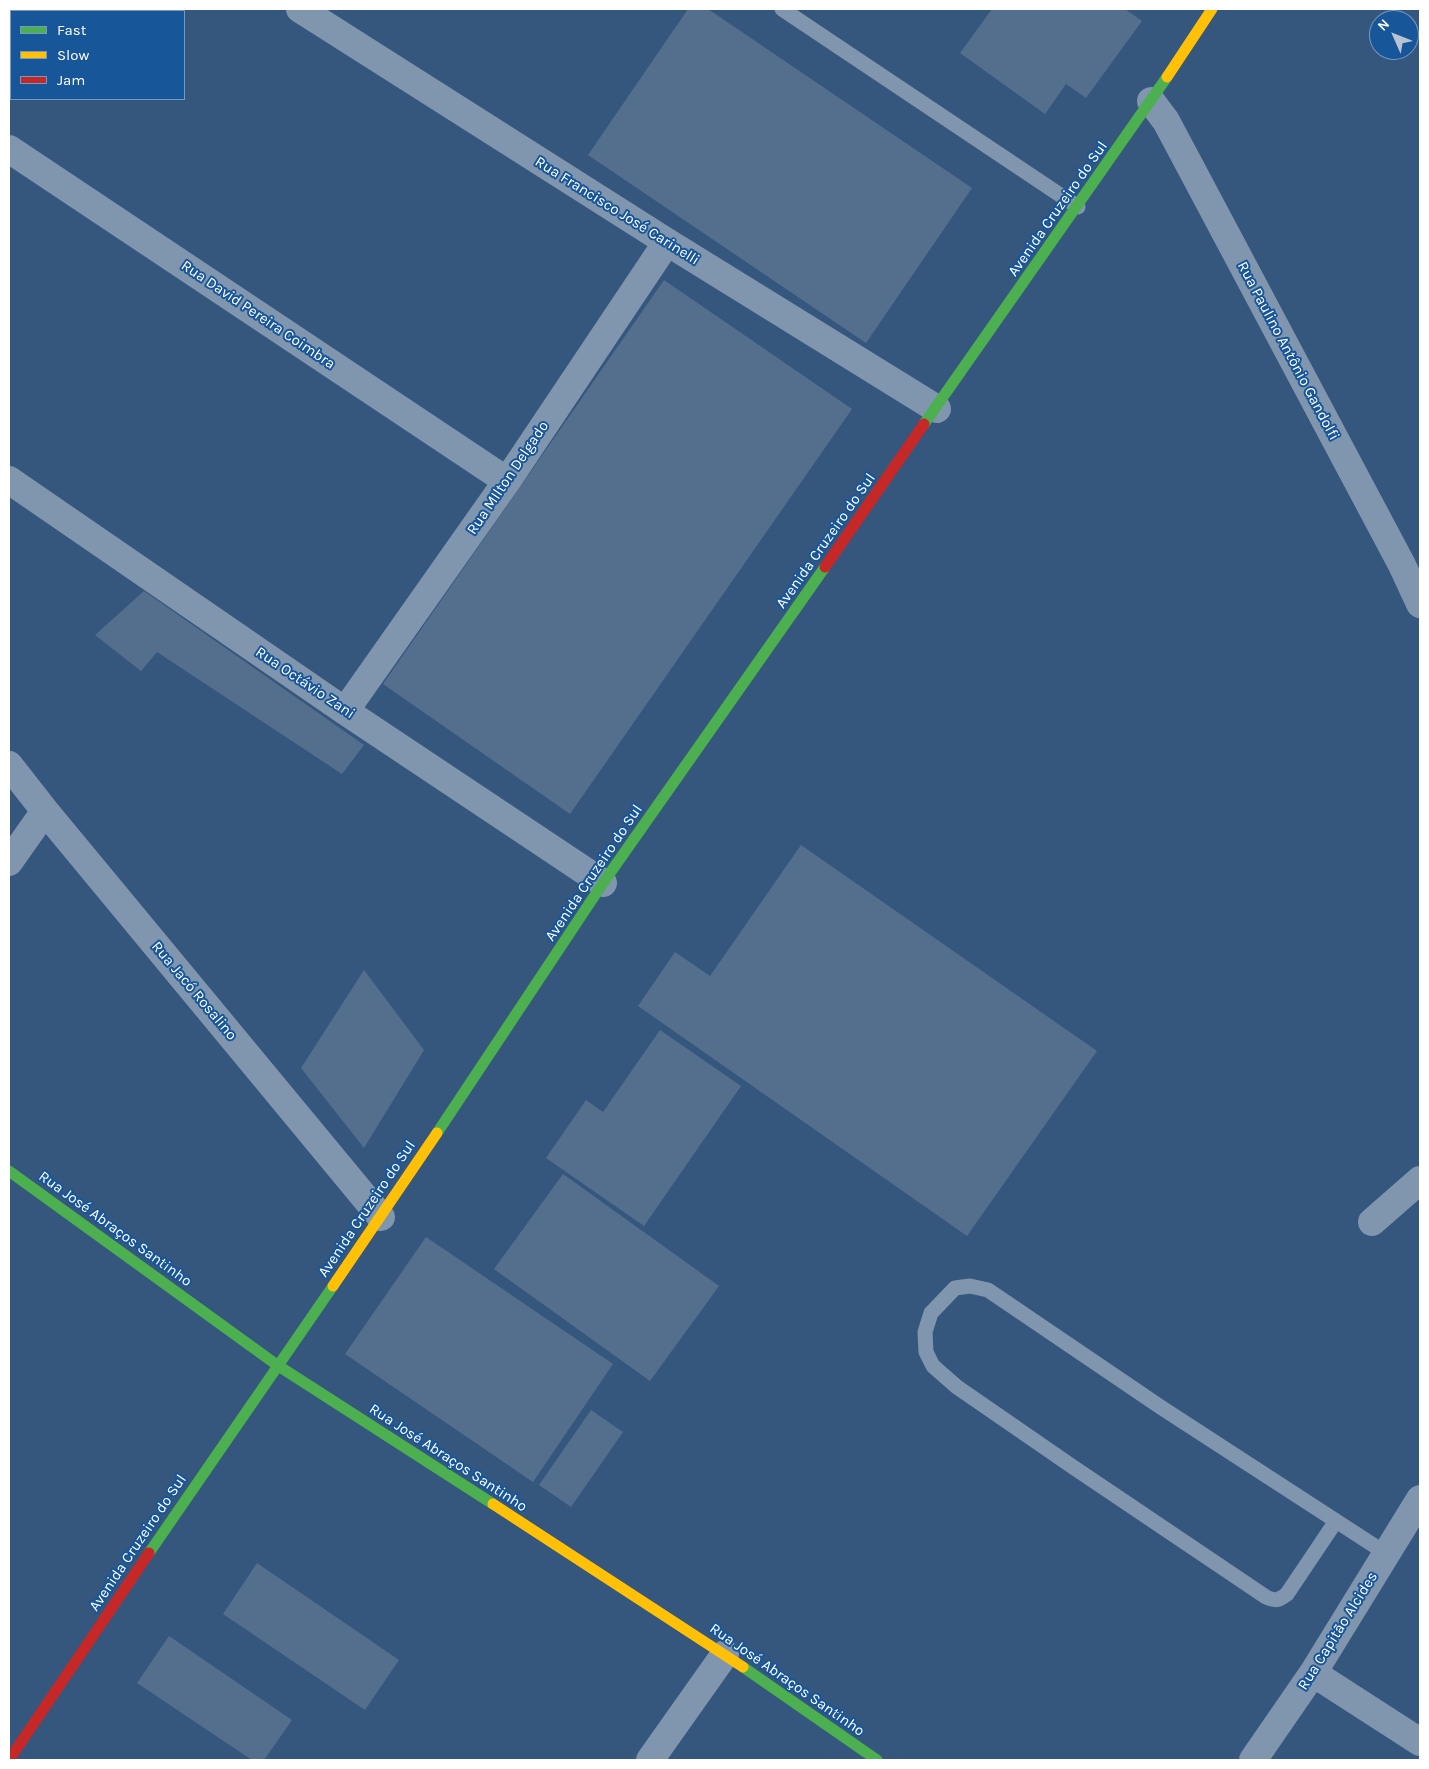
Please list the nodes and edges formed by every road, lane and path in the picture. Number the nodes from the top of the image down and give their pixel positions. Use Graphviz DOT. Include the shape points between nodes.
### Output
graph roads {
  1 [pos="300,9"];
  2 [pos="782,9"];
  3 [pos="1212,9"];
  4 [pos="1152,101"];
  5 [pos="9,148"];
  6 [pos="1078,207"];
  7 [pos="667,242"];
  8 [pos="937,409"];
  9 [pos="9,480"];
  10 [pos="507,481"];
  11 [pos="1420,604"];
  12 [pos="344,711"];
  13 [pos="9,765"];
  14 [pos="45,811"];
  15 [pos="9,862"];
  16 [pos="603,883"];
  17 [pos="9,1171"];
  18 [pos="1420,1180"];
  19 [pos="381,1217"];
  20 [pos="1372,1222"];
  21 [pos="277,1365"];
  22 [pos="1420,1499"];
  23 [pos="1336,1521"];
  24 [pos="1386,1554"];
  25 [pos="725,1654"];
  26 [pos="1313,1673"];
  27 [pos="1420,1742"];
  28 [pos="9,1760"];
  29 [pos="650,1760"];
  30 [pos="877,1760"];
  31 [pos="1253,1760"];
  1 -- 7 [label="street, Rua Francisco José Carinelli"];
  2 -- 6 [label="lane"];
  3 -- 4 [label="street, Avenida Cruzeiro do Sul"];
  4 -- 6 [label="street, Avenida Cruzeiro do Sul"];
  4 -- 11 [label="street, Rua Paulino Antônio Gandolfi" via="1166,121"];
  5 -- 10 [label="street, Rua David Pereira Coimbra"];
  6 -- 8 [label="street, Avenida Cruzeiro do Sul"];
  7 -- 8 [label="street, Rua Francisco José Carinelli"];
  7 -- 10 [label="street, Rua MIlton Delgado"];
  8 -- 16 [label="street, Avenida Cruzeiro do Sul"];
  9 -- 12 [label="street, Rua Octávio Zani"];
  10 -- 12 [label="street, Rua MIlton Delgado"];
  12 -- 16 [label="street, Rua Octávio Zani"];
  13 -- 14 [label="street, Rua Jacó Rosalino"];
  14 -- 15 [label="street"];
  14 -- 19 [label="street, Rua Jacó Rosalino"];
  16 -- 19 [label="street, Avenida Cruzeiro do Sul"];
  17 -- 21 [label="street, Rua José Abraços Santinho"];
  18 -- 20 [label="street"];
  19 -- 21 [label="street, Avenida Cruzeiro do Sul"];
  21 -- 25 [label="street, Rua José Abraços Santinho"];
  21 -- 28 [label="street, Avenida Cruzeiro do Sul"];
  22 -- 24 [label="street, Rua Capitão Alcides"];
  23 -- 23 [label="lane" via="988,1290 970,1286 954,1288 931,1313 925,1332 926,1352 933,1366 951,1382 1266,1597 1275,1601 1287,1594"];
  23 -- 24 [label="lane"];
  24 -- 26 [label="street, Rua Capitão Alcides"];
  25 -- 29 [label="street"];
  25 -- 30 [label="street, Rua José Abraços Santinho"];
  26 -- 27 [label="street"];
  26 -- 31 [label="street, Rua Capitão Alcides"];
}
